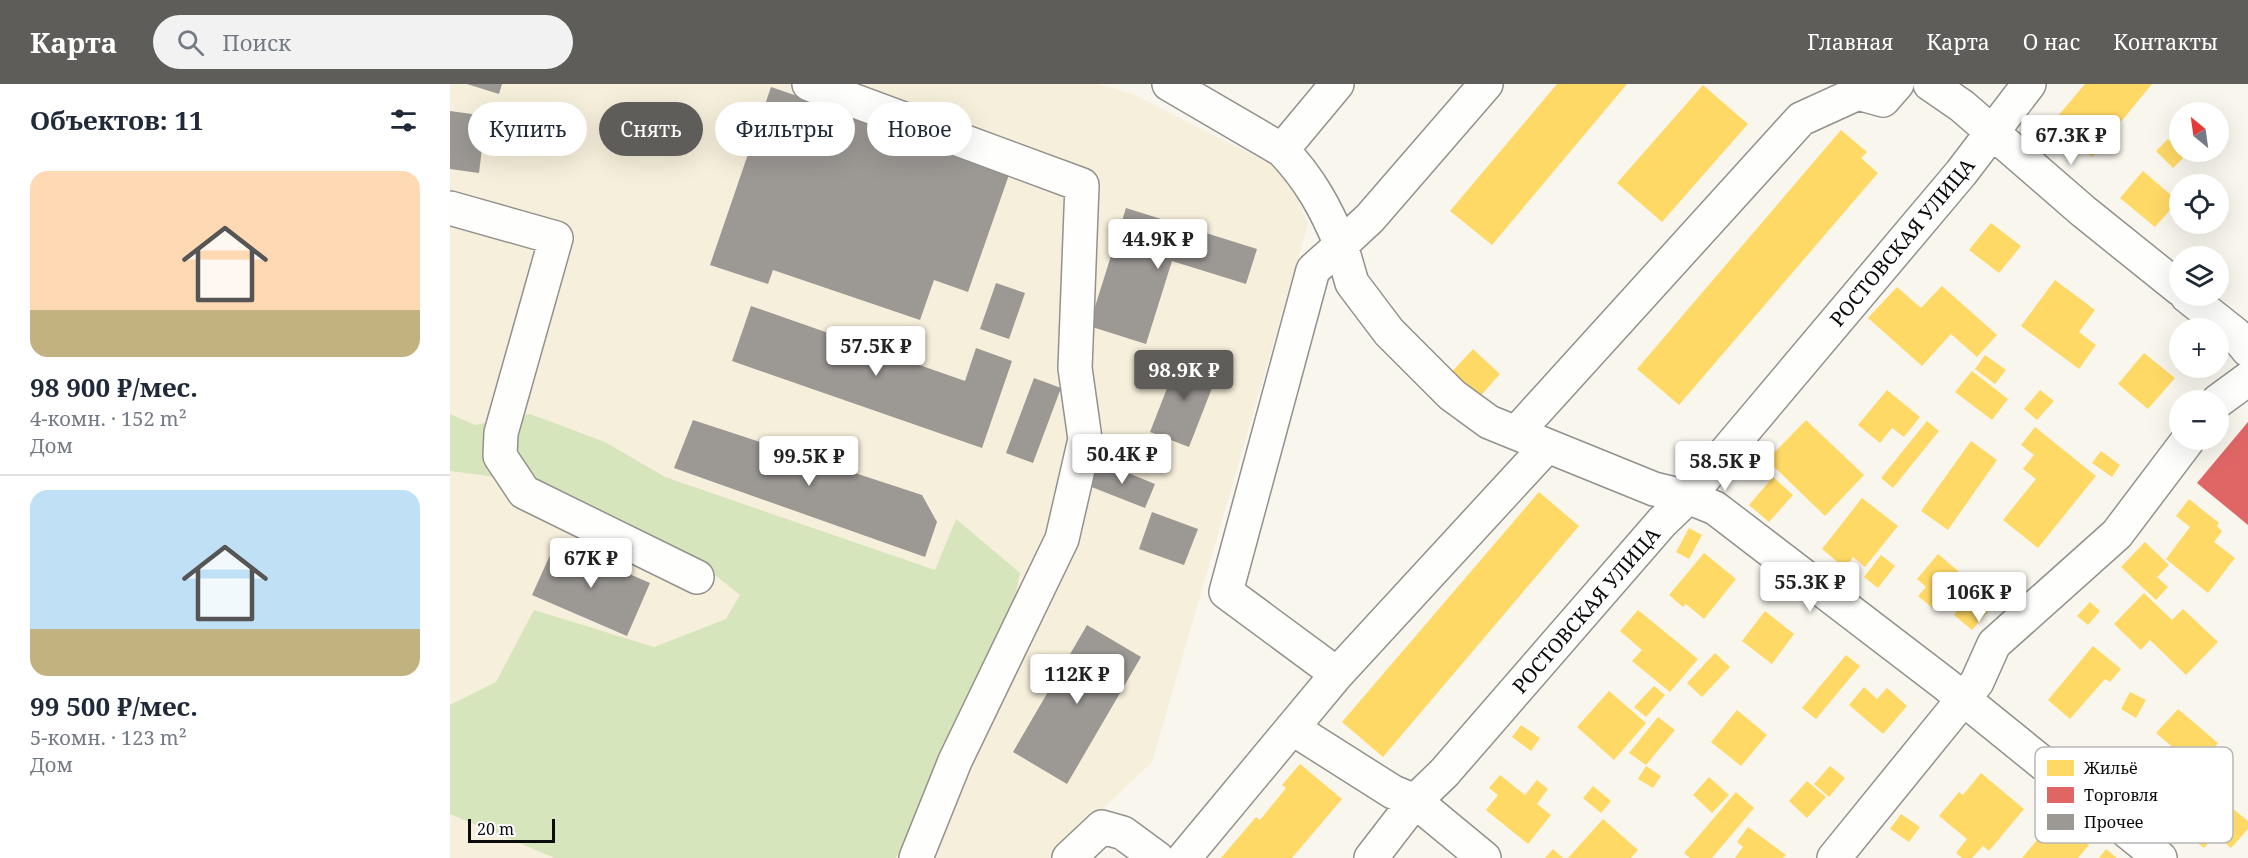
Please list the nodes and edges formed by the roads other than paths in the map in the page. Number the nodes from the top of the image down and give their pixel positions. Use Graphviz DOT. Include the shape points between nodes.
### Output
graph roads {
  1 [pos="809,84"];
  2 [pos="1168,84"];
  3 [pos="1337,84"];
  4 [pos="1486,84"];
  5 [pos="1897,84"];
  6 [pos="1930,84"];
  7 [pos="2029,84"];
  8 [pos="1992,131"];
  9 [pos="1282,150"];
  10 [pos="450,208"];
  11 [pos="1341,246"];
  12 [pos="2169,280"];
  13 [pos="2200,306"];
  14 [pos="2248,350"];
  15 [pos="2248,379"];
  16 [pos="2229,393"];
  17 [pos="1517,432"];
  18 [pos="1547,446"];
  19 [pos="2180,450"];
  20 [pos="1688,497"];
  21 [pos="697,577"];
  22 [pos="1337,674"];
  23 [pos="1964,700"];
  24 [pos="1292,728"];
  25 [pos="2035,757"];
  26 [pos="1415,801"];
  27 [pos="2141,843"];
  28 [pos="916,858"];
  29 [pos="1069,858"];
  30 [pos="1156,858"];
  31 [pos="1184,858"];
  32 [pos="1371,858"];
  33 [pos="1484,858"];
  34 [pos="1834,858"];
  35 [pos="2160,858"];
  1 -- 28 [label="street" via="1082,185 1075,368 1085,439 1062,539 955,761"];
  2 -- 9 [label="street"];
  3 -- 9 [label="street"];
  4 -- 11 [label="street"];
  5 -- 17 [label="street" via="1883,100 1858,93 1801,119"];
  6 -- 8 [label="street"];
  7 -- 8 [label="street, РОСТОВСКАЯ УЛИЦА"];
  8 -- 12 [label="street"];
  8 -- 20 [label="street, РОСТОВСКАЯ УЛИЦА"];
  9 -- 11 [label="street" via="1305,173 1328,212"];
  10 -- 21 [label="street" via="556,238 501,433 500,456 524,492"];
  11 -- 17 [label="street" via="1352,283 1389,333 1452,395 1489,423"];
  11 -- 22 [label="street" via="1314,270 1226,592"];
  13 -- 14 [label="street" via="2235,334"];
  15 -- 16 [label="street"];
  17 -- 18 [label="street"];
  18 -- 20 [label="street" via="1654,489"];
  18 -- 22 [label="street"];
  19 -- 23 [label="street" via="2117,534 1994,644"];
  20 -- 23 [label="street" via="1715,508"];
  20 -- 26 [label="street, РОСТОВСКАЯ УЛИЦА"];
  22 -- 24 [label="street"];
  23 -- 25 [label="street"];
  23 -- 34 [label="street"];
  24 -- 26 [label="street" via="1393,792"];
  24 -- 31 [label="street"];
  26 -- 32 [label="street, РОСТОВСКАЯ УЛИЦА"];
  26 -- 33 [label="street"];
  27 -- 35 [label="street"];
  29 -- 30 [label="street" via="1102,827 1123,833"];
}
